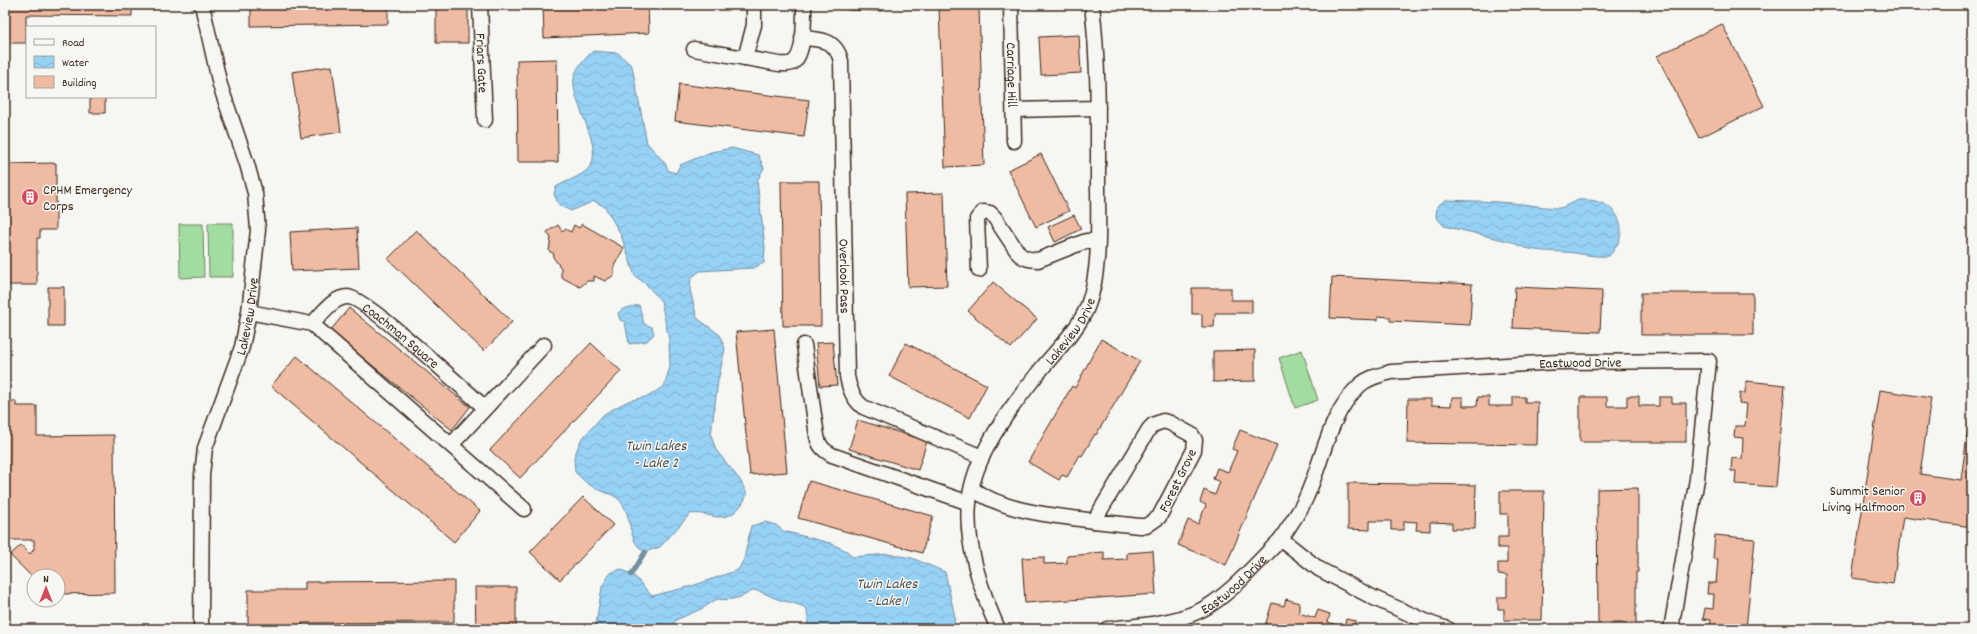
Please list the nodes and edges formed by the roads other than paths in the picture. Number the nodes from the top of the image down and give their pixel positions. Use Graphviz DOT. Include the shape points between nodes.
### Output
graph roads {
  1 [pos="202,5"];
  2 [pos="480,5"];
  3 [pos="754,5"];
  4 [pos="804,5"];
  5 [pos="1011,5"];
  6 [pos="1092,5"];
  7 [pos="802,38"];
  8 [pos="694,49"];
  9 [pos="746,58"];
  10 [pos="1098,108"];
  11 [pos="1014,110"];
  12 [pos="485,120"];
  13 [pos="1014,141"];
  14 [pos="1097,241"];
  15 [pos="979,270"];
  16 [pos="249,312"];
  17 [pos="312,324"];
  18 [pos="544,345"];
  19 [pos="804,345"];
  20 [pos="485,408"];
  21 [pos="452,444"];
  22 [pos="982,457"];
  23 [pos="972,489"];
  24 [pos="969,503"];
  25 [pos="524,509"];
  26 [pos="1094,520"];
  27 [pos="1281,539"];
  28 [pos="201,629"];
  29 [pos="998,629"];
  30 [pos="1107,629"];
  31 [pos="1448,629"];
  32 [pos="1671,629"];
  1 -- 16 [label="street, Lakeview Drive" via="220,85 255,193 258,230"];
  2 -- 12 [label="street, Friars Gate"];
  3 -- 9 [label="street" via="754,24"];
  4 -- 7 [label="street"];
  5 -- 11 [label="street, Carriage Hill"];
  6 -- 10 [label="street, Lakeview Drive"];
  7 -- 9 [label="street" via="799,54 792,63 779,64"];
  7 -- 22 [label="street, Overlook Pass" via="819,38 830,42 838,50 841,61 847,376 851,392 863,407"];
  8 -- 9 [label="street"];
  10 -- 11 [label="street, Carriage Hill"];
  10 -- 14 [label="street, Lakeview Drive"];
  11 -- 13 [label="street"];
  14 -- 15 [label="street" via="1086,241 1038,260 1031,260 1019,254 992,215 983,212 977,222"];
  14 -- 22 [label="street, Lakeview Drive" via="1094,277 1088,305 1081,320 1018,398"];
  16 -- 17 [label="street"];
  16 -- 28 [label="street, Lakeview Drive" via="232,377 205,448 202,475"];
  17 -- 20 [label="street, Coachman Square" via="338,299 349,297 360,301"];
  17 -- 21 [label="street"];
  18 -- 20 [label="street"];
  19 -- 24 [label="street" via="817,436 824,450"];
  20 -- 21 [label="street"];
  21 -- 25 [label="street"];
  22 -- 23 [label="street, Lakeview Drive"];
  23 -- 24 [label="street, Lakeview Drive"];
  23 -- 26 [label="street, Forest Grove" via="992,501 1016,509"];
  24 -- 29 [label="street, Lakeview Drive" via="969,530 984,598"];
  26 -- 26 [label="street, Forest Grove" via="1153,425 1163,421 1192,435 1195,440 1194,450 1159,517 1146,526"];
  27 -- 30 [label="street, Eastwood Drive" via="1236,584 1209,606 1174,620"];
  27 -- 31 [label="street" via="1319,569 1374,598"];
  27 -- 32 [label="street, Eastwood Drive" via="1305,500 1325,444 1343,407 1361,384 1375,376 1391,372 1558,362 1709,362 1696,479"];
}
